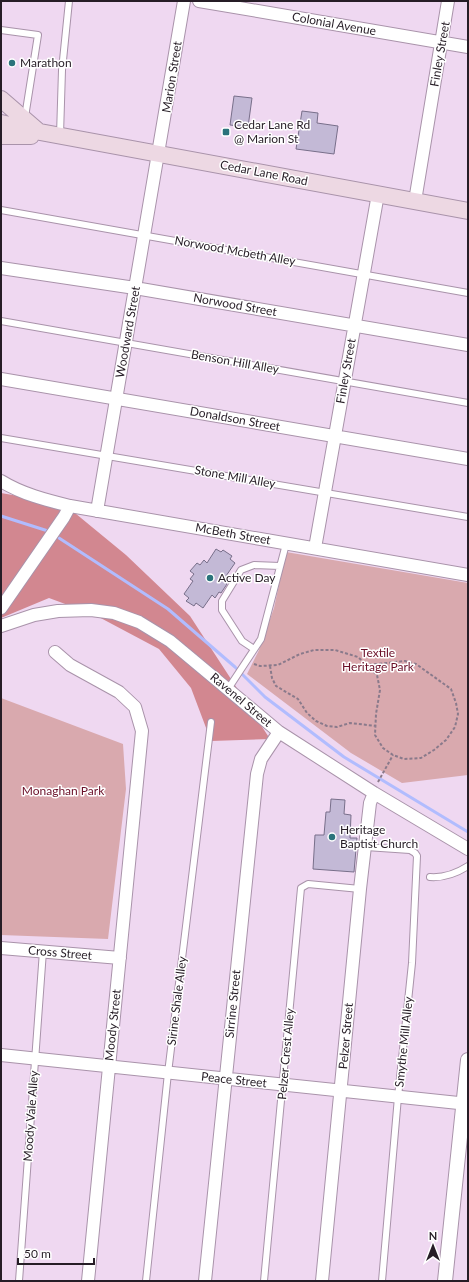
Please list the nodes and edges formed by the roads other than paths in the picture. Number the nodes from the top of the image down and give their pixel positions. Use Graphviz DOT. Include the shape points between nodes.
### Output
graph roads {
  1 [pos="69,1"];
  2 [pos="184,1"];
  3 [pos="199,1"];
  4 [pos="448,1"];
  5 [pos="1,30"];
  6 [pos="442,42"];
  7 [pos="468,47"];
  8 [pos="1,99"];
  9 [pos="25,118"];
  10 [pos="1,123"];
  11 [pos="40,132"];
  12 [pos="60,135"];
  13 [pos="1,136"];
  14 [pos="158,153"];
  15 [pos="378,194"];
  16 [pos="415,201"];
  17 [pos="1,210"];
  18 [pos="468,211"];
  19 [pos="144,235"];
  20 [pos="1,268"];
  21 [pos="364,274"];
  22 [pos="135,288"];
  23 [pos="468,293"];
  24 [pos="1,321"];
  25 [pos="354,325"];
  26 [pos="126,342"];
  27 [pos="468,345"];
  28 [pos="1,379"];
  29 [pos="345,381"];
  30 [pos="116,399"];
  31 [pos="468,403"];
  32 [pos="335,436"];
  33 [pos="1,438"];
  34 [pos="107,455"];
  35 [pos="468,459"];
  36 [pos="1,481"];
  37 [pos="325,492"];
  38 [pos="70,506"];
  39 [pos="97,510"];
  40 [pos="468,517"];
  41 [pos="286,544"];
  42 [pos="315,548"];
  43 [pos="280,566"];
  44 [pos="468,575"];
  45 [pos="1,608"];
  46 [pos="1,626"];
  47 [pos="254,649"];
  48 [pos="55,652"];
  49 [pos="228,689"];
  50 [pos="211,722"];
  51 [pos="279,732"];
  52 [pos="376,787"];
  53 [pos="366,847"];
  54 [pos="468,849"];
  55 [pos="468,866"];
  56 [pos="430,877"];
  57 [pos="360,889"];
  58 [pos="1,948"];
  59 [pos="43,951"];
  60 [pos="120,958"];
  61 [pos="1,1055"];
  62 [pos="36,1059"];
  63 [pos="468,1060"];
  64 [pos="109,1066"];
  65 [pos="168,1073"];
  66 [pos="225,1079"];
  67 [pos="283,1084"];
  68 [pos="341,1091"];
  69 [pos="398,1097"];
  70 [pos="466,1103"];
  71 [pos="19,1281"];
  72 [pos="88,1281"];
  73 [pos="146,1281"];
  74 [pos="204,1281"];
  75 [pos="264,1281"];
  76 [pos="322,1281"];
  77 [pos="382,1281"];
  78 [pos="446,1281"];
  1 -- 12 [label="lane" via="62,70"];
  2 -- 14 [label="street, Marion Street"];
  3 -- 6 [label="street, Colonial Avenue"];
  4 -- 6 [label="street, Finley Street"];
  5 -- 9 [label="lane" via="38,35"];
  6 -- 7 [label="street, Colonial Avenue"];
  6 -- 16 [label="street, Finley Street"];
  8 -- 9 [label="main road"];
  9 -- 11 [label="main road"];
  10 -- 11 [label="main road, Cedar Lane Road"];
  11 -- 12 [label="main road, Cedar Lane Road"];
  12 -- 13 [label="main road, Cedar Lane Road"];
  12 -- 14 [label="main road, Cedar Lane Road"];
  14 -- 15 [label="main road, Cedar Lane Road"];
  14 -- 19 [label="street, Woodward Street"];
  15 -- 16 [label="main road, Cedar Lane Road"];
  15 -- 21 [label="street, Finley Street"];
  16 -- 18 [label="main road, Cedar Lane Road"];
  17 -- 19 [label="lane, Norwood Mcbeth Alley"];
  19 -- 21 [label="lane, Norwood Mcbeth Alley"];
  19 -- 22 [label="street, Woodward Street"];
  20 -- 22 [label="street, Norwood Street"];
  21 -- 23 [label="lane, Norwood Mcbeth Alley"];
  21 -- 25 [label="street, Finley Street"];
  22 -- 25 [label="street, Norwood Street"];
  22 -- 26 [label="street, Woodward Street"];
  24 -- 26 [label="lane, Benson Hill Alley"];
  25 -- 27 [label="street, Norwood Street"];
  25 -- 29 [label="street, Finley Street"];
  26 -- 29 [label="lane, Benson Hill Alley"];
  26 -- 30 [label="street, Woodward Street"];
  28 -- 30 [label="street, Donaldson Street"];
  29 -- 31 [label="lane, Benson Hill Alley"];
  29 -- 32 [label="street, Finley Street"];
  30 -- 32 [label="street, Donaldson Street"];
  30 -- 34 [label="street, Woodward Street"];
  32 -- 35 [label="street, Donaldson Street"];
  32 -- 37 [label="street, Finley Street"];
  33 -- 34 [label="lane, Stone Mill Alley"];
  34 -- 37 [label="lane, Stone Mill Alley"];
  34 -- 39 [label="street, Woodward Street"];
  36 -- 38 [label="street, McBeth Street" via="40,498"];
  37 -- 40 [label="lane, Stone Mill Alley"];
  37 -- 42 [label="street, Finley Street"];
  38 -- 39 [label="street, McBeth Street"];
  38 -- 45 [label="street"];
  39 -- 41 [label="street, McBeth Street"];
  41 -- 42 [label="street, McBeth Street"];
  41 -- 43 [label="lane"];
  42 -- 44 [label="street, McBeth Street"];
  43 -- 47 [label="lane" via="260,639"];
  43 -- 47 [label="lane" via="254,565 241,570 222,601 222,610 242,642"];
  46 -- 49 [label="street, Ravenel Street" via="34,615 58,612 91,610 114,613 147,626 170,641"];
  47 -- 49 [label="lane"];
  48 -- 60 [label="street, Moody Street" via="70,665 119,692 135,707 142,731"];
  49 -- 51 [label="street, Ravenel Street"];
  50 -- 65 [label="lane, Sirine Shale Alley"];
  51 -- 52 [label="street, Ravenel Street"];
  51 -- 66 [label="street, Sirrine Street" via="261,759 257,774"];
  52 -- 53 [label="street, Pelzer Street" via="370,803"];
  52 -- 54 [label="street, Ravenel Street"];
  53 -- 57 [label="street, Pelzer Street"];
  53 -- 69 [label="lane, Smythe Mill Alley" via="410,850 417,856 412,963"];
  55 -- 56 [label="lane" via="440,877"];
  57 -- 67 [label="lane, Pelzer Crest Alley" via="308,884 301,888"];
  57 -- 68 [label="street, Pelzer Street"];
  58 -- 59 [label="street, Cross Street"];
  59 -- 60 [label="street, Cross Street"];
  59 -- 62 [label="lane, Moody Vale Alley"];
  60 -- 64 [label="street, Moody Street"];
  61 -- 62 [label="street, Peace Street"];
  62 -- 64 [label="street, Peace Street"];
  62 -- 71 [label="lane, Moody Vale Alley"];
  63 -- 70 [label="street"];
  64 -- 65 [label="street, Peace Street"];
  64 -- 72 [label="street, Moody Street"];
  65 -- 66 [label="street, Peace Street"];
  65 -- 73 [label="lane, Sirine Shale Alley"];
  66 -- 67 [label="street, Peace Street"];
  66 -- 74 [label="street, Sirrine Street"];
  67 -- 68 [label="street, Peace Street"];
  67 -- 75 [label="lane, Pelzer Crest Alley"];
  68 -- 69 [label="street, Peace Street"];
  68 -- 76 [label="street, Pelzer Street"];
  69 -- 70 [label="street, Peace Street"];
  69 -- 77 [label="lane, Smythe Mill Alley"];
  70 -- 78 [label="street"];
}
